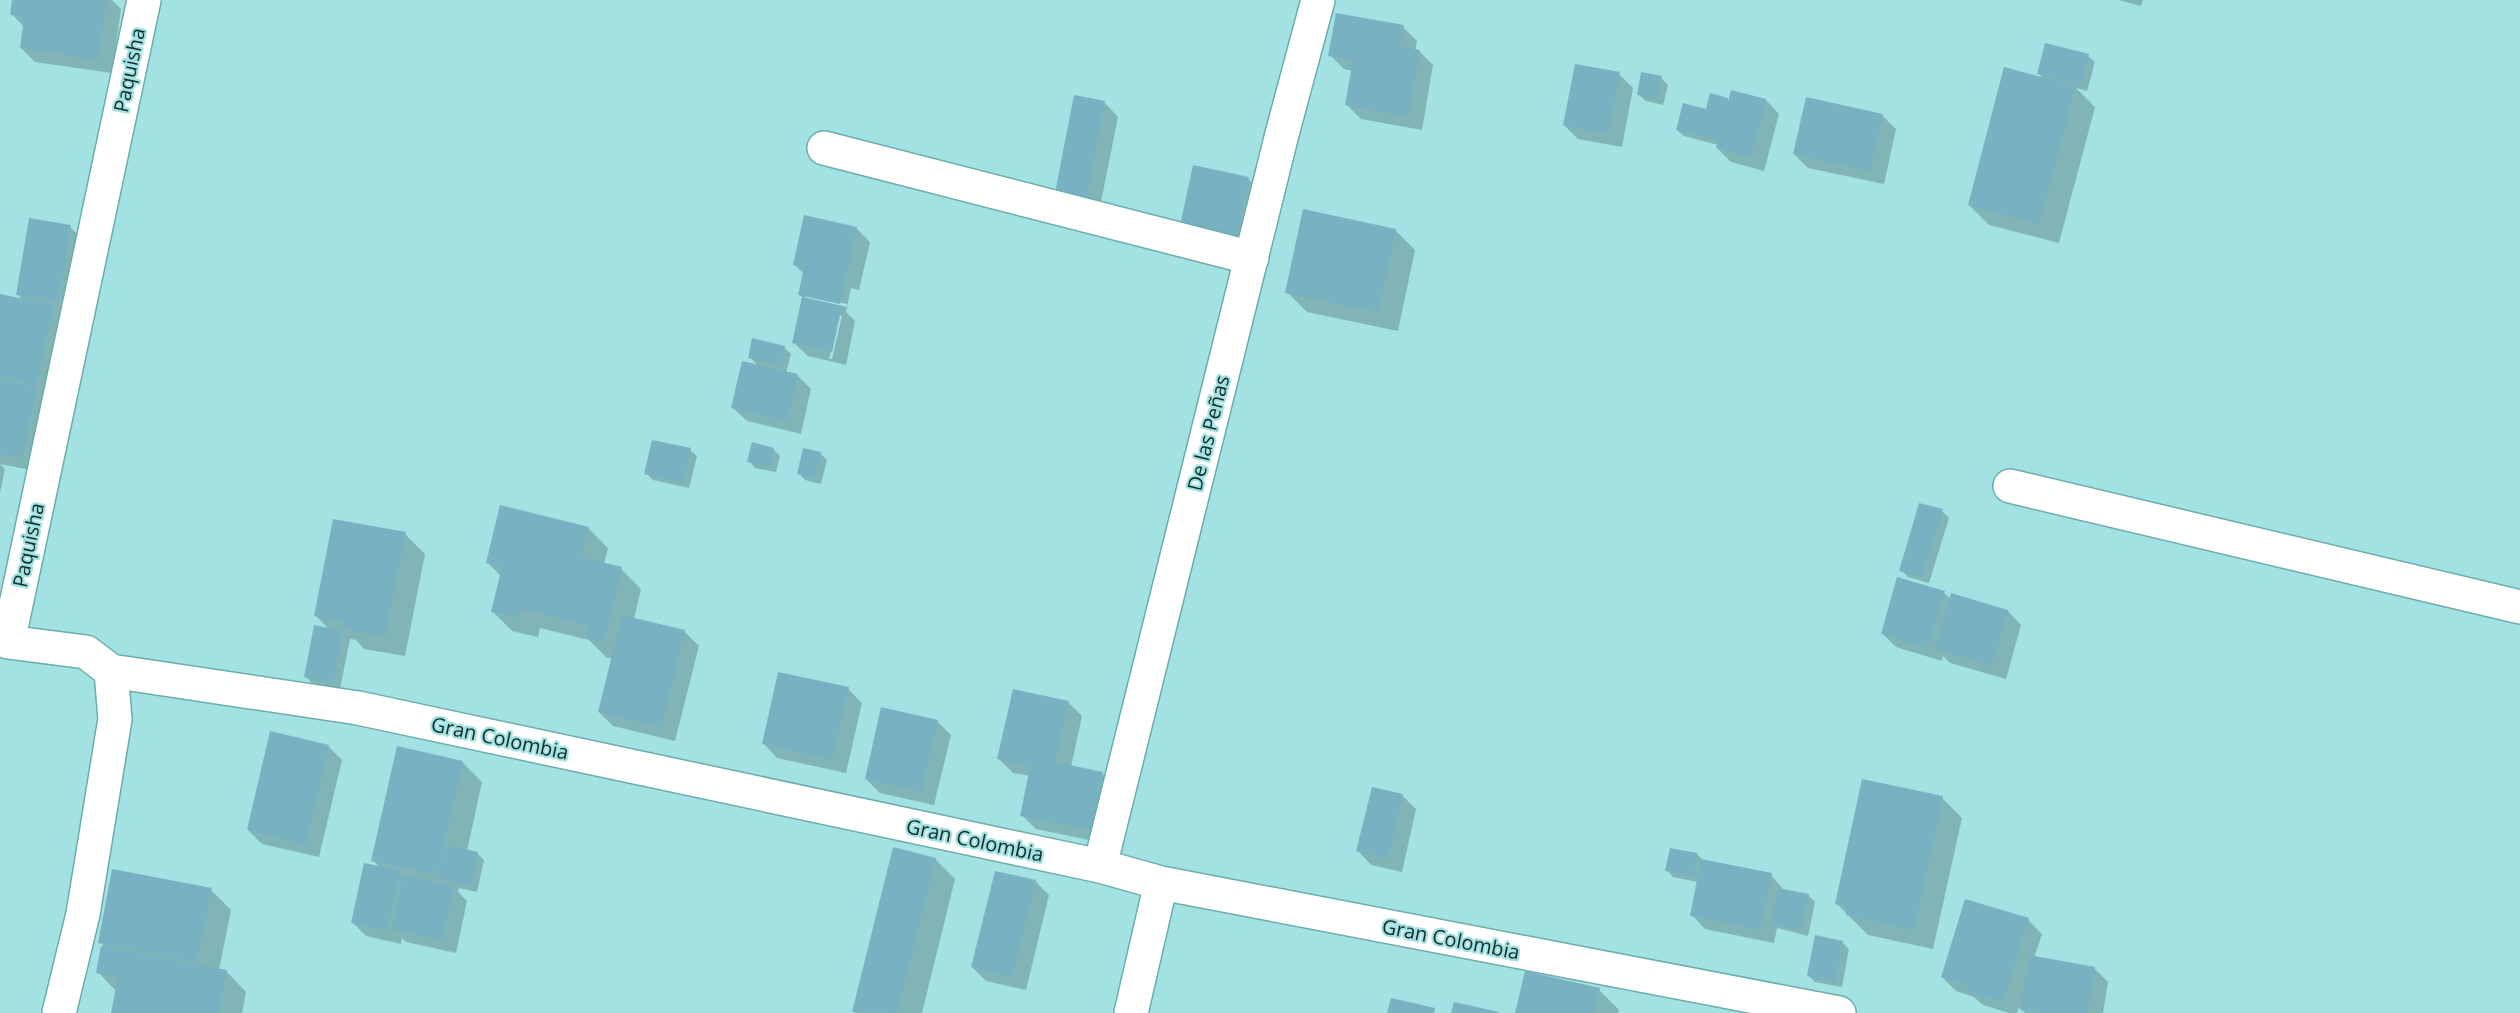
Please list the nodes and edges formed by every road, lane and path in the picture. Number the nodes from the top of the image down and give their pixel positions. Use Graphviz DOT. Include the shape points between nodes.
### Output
graph roads {
  1 [pos="144,0"];
  2 [pos="1318,0"];
  3 [pos="824,148"];
  4 [pos="1252,258"];
  5 [pos="2010,486"];
  6 [pos="2520,607"];
  7 [pos="4,642"];
  8 [pos="111,671"];
  9 [pos="1100,866"];
  10 [pos="1161,884"];
  11 [pos="59,1013"];
  12 [pos="1131,1013"];
  13 [pos="1839,1013"];
  1 -- 7 [label="street, Paquisha"];
  2 -- 4 [label="street, De las Peñas"];
  3 -- 4 [label="street"];
  4 -- 9 [label="street, De las Peñas"];
  5 -- 6 [label="street"];
  7 -- 8 [label="street, Paquisha" via="86,652"];
  8 -- 9 [label="street, Gran Colombia" via="358,708"];
  8 -- 11 [label="street" via="115,719 83,914"];
  9 -- 10 [label="street, Gran Colombia"];
  10 -- 12 [label="street"];
  10 -- 13 [label="street, Gran Colombia"];
}
